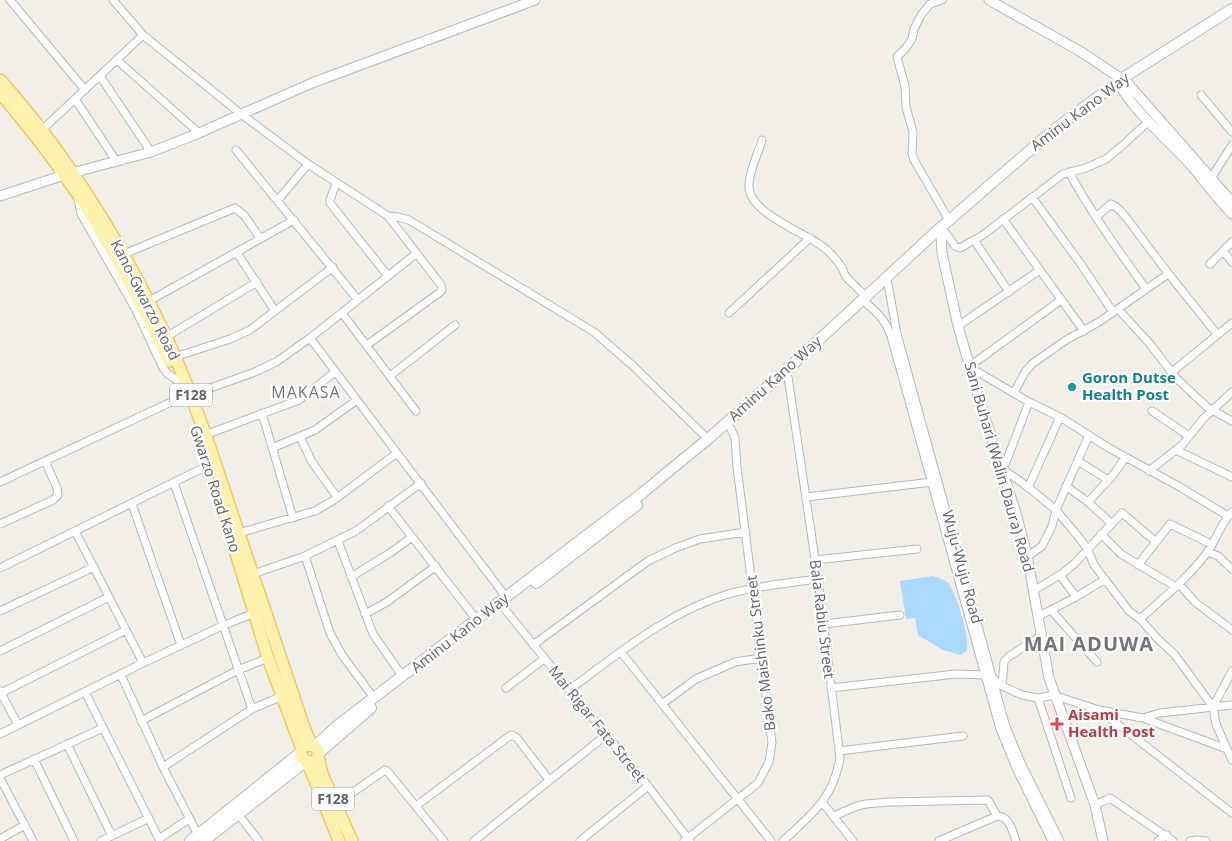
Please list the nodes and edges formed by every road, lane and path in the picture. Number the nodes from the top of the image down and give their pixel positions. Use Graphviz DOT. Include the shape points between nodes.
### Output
graph roads {
  1 [pos="10,0"];
  2 [pos="112,0"];
  3 [pos="535,0"];
  4 [pos="942,0"];
  5 [pos="989,0"];
  6 [pos="1232,9"];
  7 [pos="1232,17"];
  8 [pos="143,35"];
  9 [pos="117,60"];
  10 [pos="100,76"];
  11 [pos="0,80"];
  12 [pos="1121,81"];
  13 [pos="85,90"];
  14 [pos="0,93"];
  15 [pos="1201,95"];
  16 [pos="75,99"];
  17 [pos="0,104"];
  18 [pos="241,114"];
  19 [pos="1149,121"];
  20 [pos="42,130"];
  21 [pos="1232,132"];
  22 [pos="199,134"];
  23 [pos="762,140"];
  24 [pos="1232,145"];
  25 [pos="236,150"];
  26 [pos="151,152"];
  27 [pos="48,153"];
  28 [pos="116,162"];
  29 [pos="308,164"];
  30 [pos="1069,172"];
  31 [pos="69,174"];
  32 [pos="1209,182"];
  33 [pos="336,183"];
  34 [pos="0,196"];
  35 [pos="1032,197"];
  36 [pos="278,200"];
  37 [pos="1232,202"];
  38 [pos="1232,214"];
  39 [pos="388,216"];
  40 [pos="1096,217"];
  41 [pos="1003,219"];
  42 [pos="294,220"];
  43 [pos="949,220"];
  44 [pos="943,233"];
  45 [pos="260,238"];
  46 [pos="810,238"];
  47 [pos="974,240"];
  48 [pos="1232,242"];
  49 [pos="1223,251"];
  50 [pos="237,253"];
  51 [pos="124,254"];
  52 [pos="417,254"];
  53 [pos="1232,262"];
  54 [pos="1210,264"];
  55 [pos="333,268"];
  56 [pos="1040,270"];
  57 [pos="1168,274"];
  58 [pos="388,276"];
  59 [pos="257,282"];
  60 [pos="888,284"];
  61 [pos="1146,289"];
  62 [pos="1009,292"];
  63 [pos="358,300"];
  64 [pos="866,300"];
  65 [pos="1061,300"];
  66 [pos="149,301"];
  67 [pos="1116,310"];
  68 [pos="275,311"];
  69 [pos="342,313"];
  70 [pos="729,313"];
  71 [pos="1232,323"];
  72 [pos="455,325"];
  73 [pos="958,326"];
  74 [pos="1084,331"];
  75 [pos="1217,334"];
  76 [pos="166,337"];
  77 [pos="310,338"];
  78 [pos="367,345"];
  79 [pos="175,357"];
  80 [pos="970,367"];
  81 [pos="336,372"];
  82 [pos="1172,372"];
  83 [pos="390,376"];
  84 [pos="788,378"];
  85 [pos="1232,392"];
  86 [pos="1014,393"];
  87 [pos="188,395"];
  88 [pos="357,400"];
  89 [pos="1029,402"];
  90 [pos="1213,410"];
  91 [pos="416,411"];
  92 [pos="1152,411"];
  93 [pos="262,413"];
  94 [pos="1060,417"];
  95 [pos="1232,421"];
  96 [pos="730,427"];
  97 [pos="205,435"];
  98 [pos="1090,435"];
  99 [pos="1189,436"];
  100 [pos="300,437"];
  101 [pos="708,439"];
  102 [pos="272,448"];
  103 [pos="1176,450"];
  104 [pos="697,451"];
  105 [pos="397,453"];
  106 [pos="1125,458"];
  107 [pos="45,461"];
  108 [pos="1078,461"];
  109 [pos="209,465"];
  110 [pos="1002,469"];
  111 [pos="1149,471"];
  112 [pos="1232,478"];
  113 [pos="1108,480"];
  114 [pos="0,482"];
  115 [pos="932,482"];
  116 [pos="174,483"];
  117 [pos="421,483"];
  118 [pos="1066,486"];
  119 [pos="1028,488"];
  120 [pos="337,497"];
  121 [pos="806,497"];
  122 [pos="1088,502"];
  123 [pos="132,504"];
  124 [pos="388,506"];
  125 [pos="1056,510"];
  126 [pos="1230,514"];
  127 [pos="293,518"];
  128 [pos="0,524"];
  129 [pos="1112,524"];
  130 [pos="75,531"];
  131 [pos="746,532"];
  132 [pos="239,533"];
  133 [pos="1101,534"];
  134 [pos="412,537"];
  135 [pos="338,541"];
  136 [pos="1156,542"];
  137 [pos="1211,544"];
  138 [pos="917,549"];
  139 [pos="1088,550"];
  140 [pos="1208,552"];
  141 [pos="305,556"];
  142 [pos="1027,557"];
  143 [pos="815,560"];
  144 [pos="1138,565"];
  145 [pos="436,566"];
  146 [pos="94,567"];
  147 [pos="0,568"];
  148 [pos="1232,569"];
  149 [pos="253,574"];
  150 [pos="1060,575"];
  151 [pos="351,577"];
  152 [pos="818,579"];
  153 [pos="1104,580"];
  154 [pos="1177,585"];
  155 [pos="753,588"];
  156 [pos="1033,590"];
  157 [pos="109,597"];
  158 [pos="1076,597"];
  159 [pos="505,602"];
  160 [pos="1051,610"];
  161 [pos="0,611"];
  162 [pos="254,613"];
  163 [pos="365,614"];
  164 [pos="900,615"];
  165 [pos="1038,616"];
  166 [pos="476,619"];
  167 [pos="1140,619"];
  168 [pos="824,624"];
  169 [pos="222,626"];
  170 [pos="126,630"];
  171 [pos="1232,630"];
  172 [pos="1041,636"];
  173 [pos="181,645"];
  174 [pos="533,645"];
  175 [pos="0,650"];
  176 [pos="440,652"];
  177 [pos="621,652"];
  178 [pos="268,658"];
  179 [pos="762,658"];
  180 [pos="544,659"];
  181 [pos="1097,662"];
  182 [pos="143,663"];
  183 [pos="238,670"];
  184 [pos="1232,671"];
  185 [pos="121,675"];
  186 [pos="984,675"];
  187 [pos="403,676"];
  188 [pos="993,678"];
  189 [pos="1002,686"];
  190 [pos="506,688"];
  191 [pos="831,688"];
  192 [pos="569,690"];
  193 [pos="0,692"];
  194 [pos="85,692"];
  195 [pos="282,696"];
  196 [pos="1055,696"];
  197 [pos="374,698"];
  198 [pos="1038,698"];
  199 [pos="662,704"];
  200 [pos="1232,705"];
  201 [pos="1214,707"];
  202 [pos="252,709"];
  203 [pos="1099,710"];
  204 [pos="1143,718"];
  205 [pos="141,721"];
  206 [pos="18,725"];
  207 [pos="103,728"];
  208 [pos="0,734"];
  209 [pos="606,735"];
  210 [pos="963,736"];
  211 [pos="67,744"];
  212 [pos="1229,750"];
  213 [pos="839,751"];
  214 [pos="310,753"];
  215 [pos="34,759"];
  216 [pos="1232,760"];
  217 [pos="163,767"];
  218 [pos="0,776"];
  219 [pos="549,780"];
  220 [pos="648,786"];
  221 [pos="1070,798"];
  222 [pos="738,799"];
  223 [pos="822,802"];
  224 [pos="336,804"];
  225 [pos="1095,805"];
  226 [pos="416,806"];
  227 [pos="1232,813"];
  228 [pos="238,814"];
  229 [pos="834,816"];
  230 [pos="997,816"];
  231 [pos="149,818"];
  232 [pos="189,818"];
  233 [pos="24,826"];
  234 [pos="1167,835"];
  235 [pos="112,836"];
  236 [pos="0,839"];
  237 [pos="197,839"];
  238 [pos="160,840"];
  239 [pos="687,840"];
  240 [pos="33,841"];
  241 [pos="74,841"];
  242 [pos="101,841"];
  243 [pos="259,841"];
  244 [pos="339,841"];
  245 [pos="352,841"];
  246 [pos="444,841"];
  247 [pos="475,841"];
  248 [pos="580,841"];
  249 [pos="771,841"];
  250 [pos="783,841"];
  251 [pos="853,841"];
  252 [pos="939,841"];
  253 [pos="1016,841"];
  254 [pos="1052,841"];
  255 [pos="1060,841"];
  256 [pos="1103,841"];
  257 [pos="1158,841"];
  258 [pos="1173,841"];
  259 [pos="1190,841"];
  260 [pos="1206,841"];
  1 -- 13 [label="street"];
  2 -- 8 [label="street"];
  3 -- 18 [label="street" via="312,83"];
  4 -- 43 [label="street" via="930,4 921,15 912,40 897,60 913,132 914,160"];
  5 -- 12 [label="street" via="1088,56"];
  6 -- 12 [label="main road, Aminu Kano Way"];
  7 -- 12 [label="main road, Aminu Kano Way"];
  8 -- 9 [label="street"];
  8 -- 18 [label="street"];
  9 -- 10 [label="street"];
  9 -- 22 [label="street"];
  10 -- 13 [label="street"];
  10 -- 26 [label="street"];
  11 -- 20 [label="main road, Kano-Gwarzo Road / F128"];
  12 -- 19 [label="street"];
  12 -- 32 [label="street"];
  12 -- 43 [label="main road, Aminu Kano Way" via="1051,132"];
  12 -- 44 [label="main road, Aminu Kano Way"];
  13 -- 16 [label="street"];
  14 -- 27 [label="main road, Gwarzo Road Kano / F128"];
  15 -- 21 [label="street"];
  16 -- 20 [label="street"];
  16 -- 28 [label="street"];
  17 -- 27 [label="main road" via="39,153"];
  18 -- 22 [label="street"];
  18 -- 29 [label="street"];
  19 -- 30 [label="street" via="1106,159"];
  19 -- 32 [label="street"];
  20 -- 31 [label="main road, Kano-Gwarzo Road / F128"];
  22 -- 26 [label="street"];
  23 -- 46 [label="street, Wuju-Wuju Road" via="748,186 752,197 770,216"];
  24 -- 32 [label="street"];
  25 -- 36 [label="street"];
  26 -- 28 [label="street"];
  27 -- 31 [label="main road, Gwarzo Road Kano / F128"];
  28 -- 31 [label="street"];
  29 -- 33 [label="street"];
  29 -- 36 [label="street"];
  30 -- 35 [label="street"];
  30 -- 40 [label="street"];
  31 -- 34 [label="street"];
  31 -- 51 [label="main road, Kano-Gwarzo Road / F128"];
  31 -- 87 [label="main road, Gwarzo Road Kano / F128"];
  32 -- 37 [label="street"];
  32 -- 38 [label="street"];
  33 -- 39 [label="street"];
  33 -- 58 [label="street" via="330,203"];
  35 -- 41 [label="street"];
  35 -- 67 [label="street"];
  36 -- 42 [label="street"];
  39 -- 52 [label="street"];
  39 -- 101 [label="street" via="409,220 594,332"];
  40 -- 57 [label="street" via="1111,204 1115,205"];
  40 -- 61 [label="street"];
  41 -- 47 [label="street"];
  41 -- 56 [label="street"];
  42 -- 45 [label="street"];
  42 -- 55 [label="street"];
  43 -- 64 [label="main road, Aminu Kano Way"];
  44 -- 47 [label="street" via="960,248"];
  44 -- 60 [label="main road, Aminu Kano Way"];
  44 -- 73 [label="street, Sani Buhari (Walin Daura) Road" via="942,253"];
  45 -- 50 [label="street"];
  45 -- 51 [label="street" via="244,215 234,208"];
  46 -- 64 [label="street, Wuju-Wuju Road" via="842,266"];
  46 -- 70 [label="street"];
  47 -- 62 [label="street"];
  48 -- 49 [label="street"];
  49 -- 53 [label="street"];
  49 -- 54 [label="street"];
  50 -- 59 [label="street"];
  50 -- 66 [label="street"];
  51 -- 66 [label="main road, Kano-Gwarzo Road / F128"];
  52 -- 58 [label="street"];
  52 -- 78 [label="street" via="441,285 441,292"];
  55 -- 63 [label="street"];
  55 -- 68 [label="street"];
  56 -- 62 [label="street"];
  56 -- 65 [label="street"];
  57 -- 61 [label="street"];
  57 -- 75 [label="street"];
  58 -- 63 [label="street"];
  59 -- 68 [label="street"];
  59 -- 76 [label="street"];
  60 -- 64 [label="main road, Aminu Kano Way"];
  60 -- 188 [label="street, Wuju-Wuju Road" via="897,334"];
  61 -- 67 [label="street"];
  62 -- 73 [label="street"];
  63 -- 69 [label="street"];
  64 -- 84 [label="main road, Aminu Kano Way"];
  64 -- 101 [label="main road, Aminu Kano Way"];
  64 -- 115 [label="street, Wuju-Wuju Road" via="887,325"];
  65 -- 74 [label="street"];
  65 -- 80 [label="street"];
  66 -- 76 [label="main road, Kano-Gwarzo Road / F128"];
  67 -- 74 [label="street"];
  67 -- 82 [label="street"];
  68 -- 79 [label="street" via="240,335"];
  69 -- 77 [label="street"];
  69 -- 78 [label="street"];
  71 -- 75 [label="street"];
  72 -- 83 [label="street"];
  73 -- 80 [label="street, Sani Buhari (Walin Daura) Road"];
  74 -- 86 [label="street" via="1032,364"];
  75 -- 82 [label="street"];
  76 -- 79 [label="main road, Kano-Gwarzo Road / F128"];
  77 -- 81 [label="street, Mai Rigar Fata Street"];
  77 -- 87 [label="street" via="276,362 255,372"];
  78 -- 83 [label="street"];
  79 -- 87 [label="main road, Kano-Gwarzo Road / F128"];
  80 -- 86 [label="street"];
  80 -- 110 [label="street, Sani Buhari (Walin Daura) Road"];
  81 -- 88 [label="street, Mai Rigar Fata Street"];
  81 -- 93 [label="street" via="299,400"];
  82 -- 90 [label="street"];
  83 -- 91 [label="street"];
  84 -- 96 [label="main road, Aminu Kano Way"];
  84 -- 121 [label="street, Bala Rabiu Street"];
  85 -- 90 [label="street"];
  86 -- 89 [label="street"];
  87 -- 97 [label="main road, Kano-Gwarzo Road / F128"];
  87 -- 107 [label="street"];
  87 -- 109 [label="main road, Gwarzo Road Kano / F128"];
  88 -- 100 [label="street"];
  88 -- 105 [label="street, Mai Rigar Fata Street"];
  89 -- 94 [label="street"];
  89 -- 110 [label="street"];
  90 -- 95 [label="street"];
  90 -- 99 [label="street"];
  92 -- 99 [label="street"];
  93 -- 97 [label="street"];
  93 -- 102 [label="street"];
  94 -- 98 [label="street"];
  94 -- 119 [label="street"];
  96 -- 104 [label="main road, Aminu Kano Way"];
  96 -- 131 [label="street, Bako Maishinku Street" via="735,438"];
  97 -- 132 [label="main road, Kano-Gwarzo Road / F128"];
  98 -- 106 [label="street"];
  98 -- 108 [label="street"];
  99 -- 103 [label="street"];
  100 -- 102 [label="street"];
  100 -- 120 [label="street" via="312,462"];
  101 -- 104 [label="main road, Aminu Kano Way"];
  102 -- 127 [label="street"];
  103 -- 111 [label="street"];
  103 -- 112 [label="street"];
  104 -- 159 [label="main road, Aminu Kano Way" via="649,495"];
  105 -- 117 [label="street, Mai Rigar Fata Street"];
  105 -- 120 [label="street"];
  106 -- 111 [label="street"];
  106 -- 113 [label="street"];
  107 -- 114 [label="street"];
  107 -- 128 [label="street" via="58,495 54,500"];
  108 -- 113 [label="street"];
  108 -- 118 [label="street"];
  109 -- 116 [label="street"];
  109 -- 162 [label="main road, Gwarzo Road Kano / F128"];
  110 -- 119 [label="street"];
  110 -- 142 [label="street, Sani Buhari (Walin Daura) Road"];
  111 -- 126 [label="street"];
  113 -- 122 [label="street"];
  115 -- 121 [label="street"];
  115 -- 186 [label="street, Wuju-Wuju Road"];
  116 -- 123 [label="street"];
  116 -- 169 [label="street"];
  117 -- 124 [label="street"];
  117 -- 159 [label="street, Mai Rigar Fata Street"];
  118 -- 122 [label="street"];
  118 -- 125 [label="street"];
  119 -- 125 [label="street"];
  120 -- 127 [label="street" via="315,511"];
  121 -- 143 [label="street, Bala Rabiu Street"];
  122 -- 129 [label="street"];
  123 -- 130 [label="street"];
  123 -- 173 [label="street"];
  124 -- 134 [label="street"];
  124 -- 135 [label="street"];
  125 -- 139 [label="street"];
  125 -- 142 [label="street" via="1042,546"];
  126 -- 137 [label="street"];
  127 -- 132 [label="street"];
  129 -- 133 [label="street"];
  129 -- 136 [label="street" via="1123,513"];
  130 -- 146 [label="street"];
  130 -- 147 [label="street"];
  131 -- 155 [label="street, Bako Maishinku Street"];
  131 -- 174 [label="street" via="700,539 648,561"];
  132 -- 149 [label="main road, Kano-Gwarzo Road / F128"];
  133 -- 139 [label="street"];
  133 -- 144 [label="street"];
  134 -- 145 [label="street"];
  134 -- 151 [label="street"];
  135 -- 141 [label="street"];
  135 -- 151 [label="street"];
  136 -- 137 [label="street" via="1170,524"];
  136 -- 144 [label="street"];
  137 -- 140 [label="street"];
  138 -- 143 [label="street"];
  139 -- 150 [label="street"];
  139 -- 153 [label="street"];
  140 -- 148 [label="street" via="1218,556"];
  140 -- 154 [label="street"];
  141 -- 149 [label="street"];
  141 -- 197 [label="street" via="330,633"];
  142 -- 156 [label="street, Sani Buhari (Walin Daura) Road"];
  143 -- 152 [label="street, Bala Rabiu Street"];
  144 -- 154 [label="street"];
  145 -- 163 [label="street"];
  145 -- 166 [label="street"];
  146 -- 157 [label="street"];
  146 -- 161 [label="street"];
  149 -- 214 [label="main road, Kano-Gwarzo Road / F128"];
  150 -- 156 [label="street"];
  150 -- 158 [label="street"];
  151 -- 163 [label="street"];
  152 -- 155 [label="street"];
  152 -- 168 [label="street, Bala Rabiu Street"];
  153 -- 158 [label="street"];
  153 -- 167 [label="street" via="1129,611"];
  154 -- 167 [label="street"];
  154 -- 171 [label="street"];
  155 -- 177 [label="street" via="693,608 658,626"];
  155 -- 179 [label="street, Bako Maishinku Street"];
  156 -- 165 [label="street, Sani Buhari (Walin Daura) Road"];
  157 -- 170 [label="street"];
  157 -- 175 [label="street"];
  158 -- 160 [label="street"];
  159 -- 166 [label="main road, Aminu Kano Way"];
  159 -- 174 [label="street, Mai Rigar Fata Street"];
  159 -- 176 [label="main road, Aminu Kano Way"];
  160 -- 165 [label="street"];
  160 -- 181 [label="street"];
  162 -- 169 [label="street"];
  162 -- 178 [label="main road, Gwarzo Road Kano / F128"];
  163 -- 187 [label="street" via="373,634"];
  164 -- 168 [label="street"];
  165 -- 172 [label="street, Sani Buhari (Walin Daura) Road"];
  166 -- 176 [label="main road, Aminu Kano Way"];
  167 -- 201 [label="street" via="1175,655"];
  168 -- 191 [label="street, Bala Rabiu Street"];
  169 -- 173 [label="street"];
  169 -- 183 [label="street"];
  170 -- 182 [label="street"];
  170 -- 193 [label="street"];
  172 -- 189 [label="street" via="1004,662"];
  172 -- 196 [label="street, Sani Buhari (Walin Daura) Road"];
  173 -- 182 [label="street"];
  174 -- 180 [label="street, Mai Rigar Fata Street"];
  176 -- 187 [label="main road, Aminu Kano Way"];
  176 -- 214 [label="main road, Aminu Kano Way"];
  177 -- 192 [label="street"];
  177 -- 199 [label="street"];
  178 -- 183 [label="street"];
  178 -- 195 [label="main road, Gwarzo Road Kano / F128"];
  179 -- 199 [label="street" via="735,662 696,680"];
  179 -- 222 [label="street, Bako Maishinku Street" via="772,743 769,762 758,783"];
  180 -- 190 [label="street"];
  180 -- 192 [label="street, Mai Rigar Fata Street"];
  182 -- 185 [label="street"];
  183 -- 202 [label="street"];
  183 -- 205 [label="street"];
  184 -- 201 [label="street"];
  185 -- 194 [label="street"];
  185 -- 205 [label="street"];
  186 -- 188 [label="street"];
  186 -- 191 [label="street" via="956,674"];
  186 -- 254 [label="street, Wuju-Wuju Road" via="1000,729"];
  187 -- 197 [label="main road, Aminu Kano Way"];
  188 -- 189 [label="street"];
  188 -- 255 [label="street, Wuju-Wuju Road" via="1006,727"];
  189 -- 198 [label="street"];
  191 -- 213 [label="street, Bala Rabiu Street"];
  192 -- 209 [label="street, Mai Rigar Fata Street"];
  193 -- 206 [label="street"];
  194 -- 206 [label="street"];
  194 -- 207 [label="street"];
  195 -- 202 [label="street"];
  195 -- 214 [label="main road, Gwarzo Road Kano / F128"];
  196 -- 198 [label="street"];
  196 -- 203 [label="street"];
  196 -- 225 [label="street, Sani Buhari (Walin Daura) Road"];
  197 -- 214 [label="main road, Aminu Kano Way" via="338,725"];
  198 -- 221 [label="street"];
  199 -- 222 [label="street"];
  200 -- 201 [label="street"];
  201 -- 204 [label="street"];
  201 -- 212 [label="street" via="1216,724"];
  202 -- 217 [label="street"];
  203 -- 204 [label="street"];
  203 -- 227 [label="street"];
  204 -- 212 [label="street"];
  205 -- 217 [label="street"];
  206 -- 208 [label="street"];
  207 -- 211 [label="street"];
  207 -- 231 [label="street"];
  209 -- 219 [label="street"];
  209 -- 220 [label="street, Mai Rigar Fata Street"];
  210 -- 213 [label="street"];
  211 -- 215 [label="street"];
  211 -- 235 [label="street"];
  212 -- 216 [label="street"];
  213 -- 223 [label="street, Bala Rabiu Street" via="837,776"];
  214 -- 224 [label="main road, Kano-Gwarzo Road / F128"];
  214 -- 228 [label="main road"];
  214 -- 237 [label="main road"];
  214 -- 244 [label="main road, Kano-Gwarzo Road / F128"];
  215 -- 218 [label="street"];
  215 -- 241 [label="street"];
  217 -- 232 [label="street"];
  218 -- 233 [label="street"];
  219 -- 226 [label="street" via="512,735"];
  219 -- 247 [label="street"];
  220 -- 239 [label="street, Mai Rigar Fata Street"];
  220 -- 248 [label="street"];
  222 -- 239 [label="street, Bako Maishinku Street"];
  222 -- 249 [label="street"];
  223 -- 229 [label="street"];
  223 -- 250 [label="street, Bala Rabiu Street"];
  224 -- 226 [label="street" via="385,770"];
  224 -- 245 [label="main road, Kano-Gwarzo Road / F128"];
  225 -- 234 [label="street" via="1110,798"];
  225 -- 256 [label="street, Sani Buhari (Walin Daura) Road"];
  226 -- 246 [label="street"];
  228 -- 237 [label="main road"];
  228 -- 243 [label="street"];
  229 -- 230 [label="street" via="866,804 988,800"];
  229 -- 251 [label="street"];
  230 -- 252 [label="street"];
  230 -- 253 [label="street" via="1007,818"];
  231 -- 235 [label="street"];
  231 -- 238 [label="street"];
  232 -- 237 [label="street"];
  232 -- 238 [label="street"];
  233 -- 236 [label="street"];
  233 -- 240 [label="street"];
  234 -- 257 [label="street"];
  234 -- 258 [label="street"];
  235 -- 242 [label="street"];
  259 -- 260 [label="street"];
}
